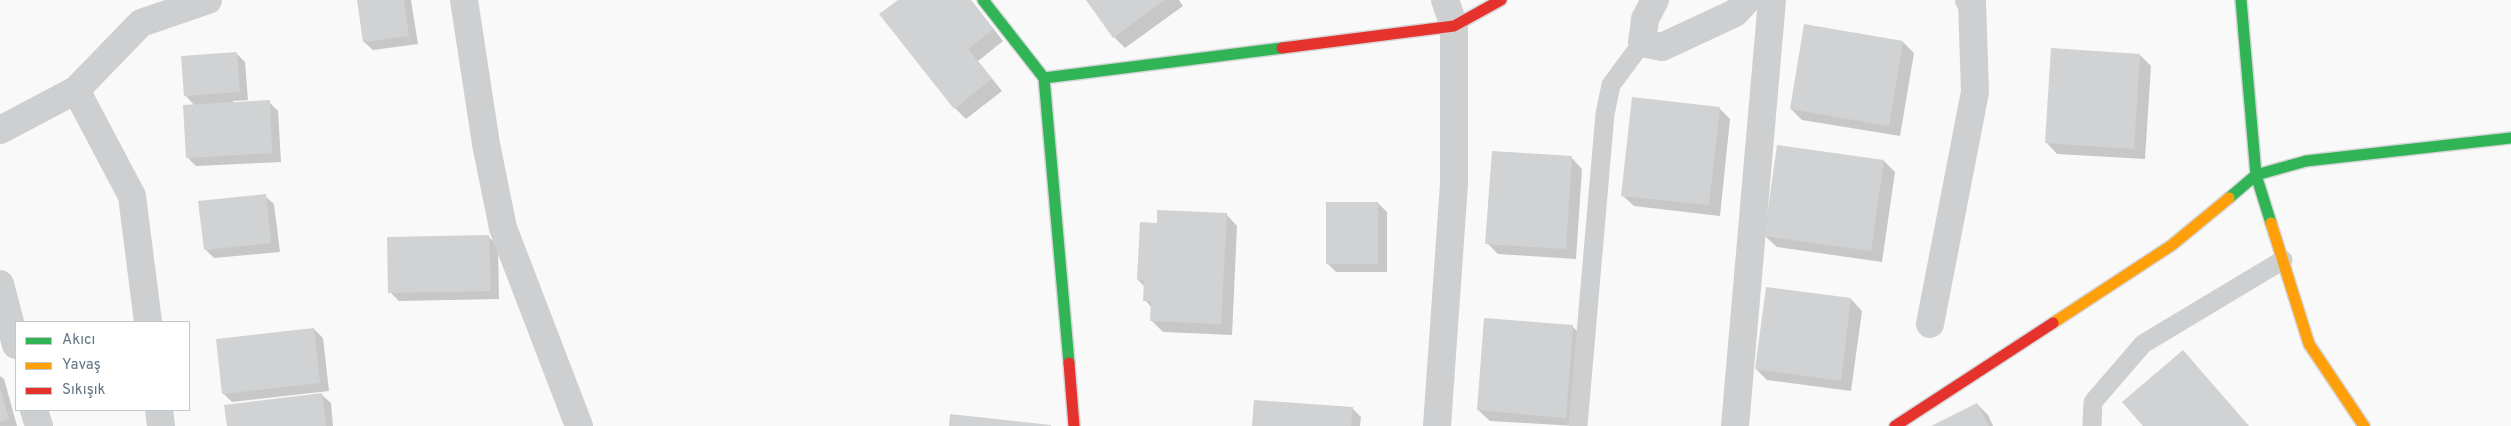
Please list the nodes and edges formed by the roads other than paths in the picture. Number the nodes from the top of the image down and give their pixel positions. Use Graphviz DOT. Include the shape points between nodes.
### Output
graph roads {
  1 [pos="208,0"];
  2 [pos="464,0"];
  3 [pos="983,0"];
  4 [pos="1445,0"];
  5 [pos="1501,0"];
  6 [pos="1654,0"];
  7 [pos="1747,0"];
  8 [pos="1772,0"];
  9 [pos="1969,0"];
  10 [pos="2241,0"];
  11 [pos="1454,26"];
  12 [pos="1642,43"];
  13 [pos="1044,78"];
  14 [pos="76,90"];
  15 [pos="0,130"];
  16 [pos="2511,138"];
  17 [pos="2256,175"];
  18 [pos="2283,260"];
  19 [pos="0,284"];
  20 [pos="148,321"];
  21 [pos="1930,324"];
  22 [pos="15,340"];
  23 [pos="34,411"];
  24 [pos="159,411"];
  25 [pos="39,426"];
  26 [pos="161,426"];
  27 [pos="579,426"];
  28 [pos="1074,426"];
  29 [pos="1437,426"];
  30 [pos="1578,426"];
  31 [pos="1734,426"];
  32 [pos="1895,426"];
  33 [pos="2092,426"];
  34 [pos="2364,426"];
  1 -- 14 [label="street" via="141,23"];
  2 -- 27 [label="street" via="486,144 503,228"];
  3 -- 13 [label="street"];
  4 -- 11 [label="street"];
  5 -- 11 [label="street"];
  6 -- 12 [label="street" via="1644,19"];
  7 -- 12 [label="street" via="1736,13 1662,47"];
  8 -- 31 [label="street"];
  9 -- 21 [label="street" via="1972,4 1975,92"];
  10 -- 17 [label="street"];
  11 -- 13 [label="street"];
  11 -- 29 [label="street" via="1454,184"];
  12 -- 30 [label="lane" via="1611,85 1605,114"];
  13 -- 28 [label="street"];
  14 -- 15 [label="street"];
  14 -- 20 [label="street" via="132,196"];
  16 -- 17 [label="street" via="2306,161"];
  17 -- 18 [label="street"];
  17 -- 32 [label="street" via="2172,245"];
  18 -- 33 [label="lane" via="2143,344 2094,402"];
  18 -- 34 [label="street" via="2308,344"];
  19 -- 22 [label="street"];
  23 -- 25 [label="street"];
  24 -- 26 [label="street"];
}
